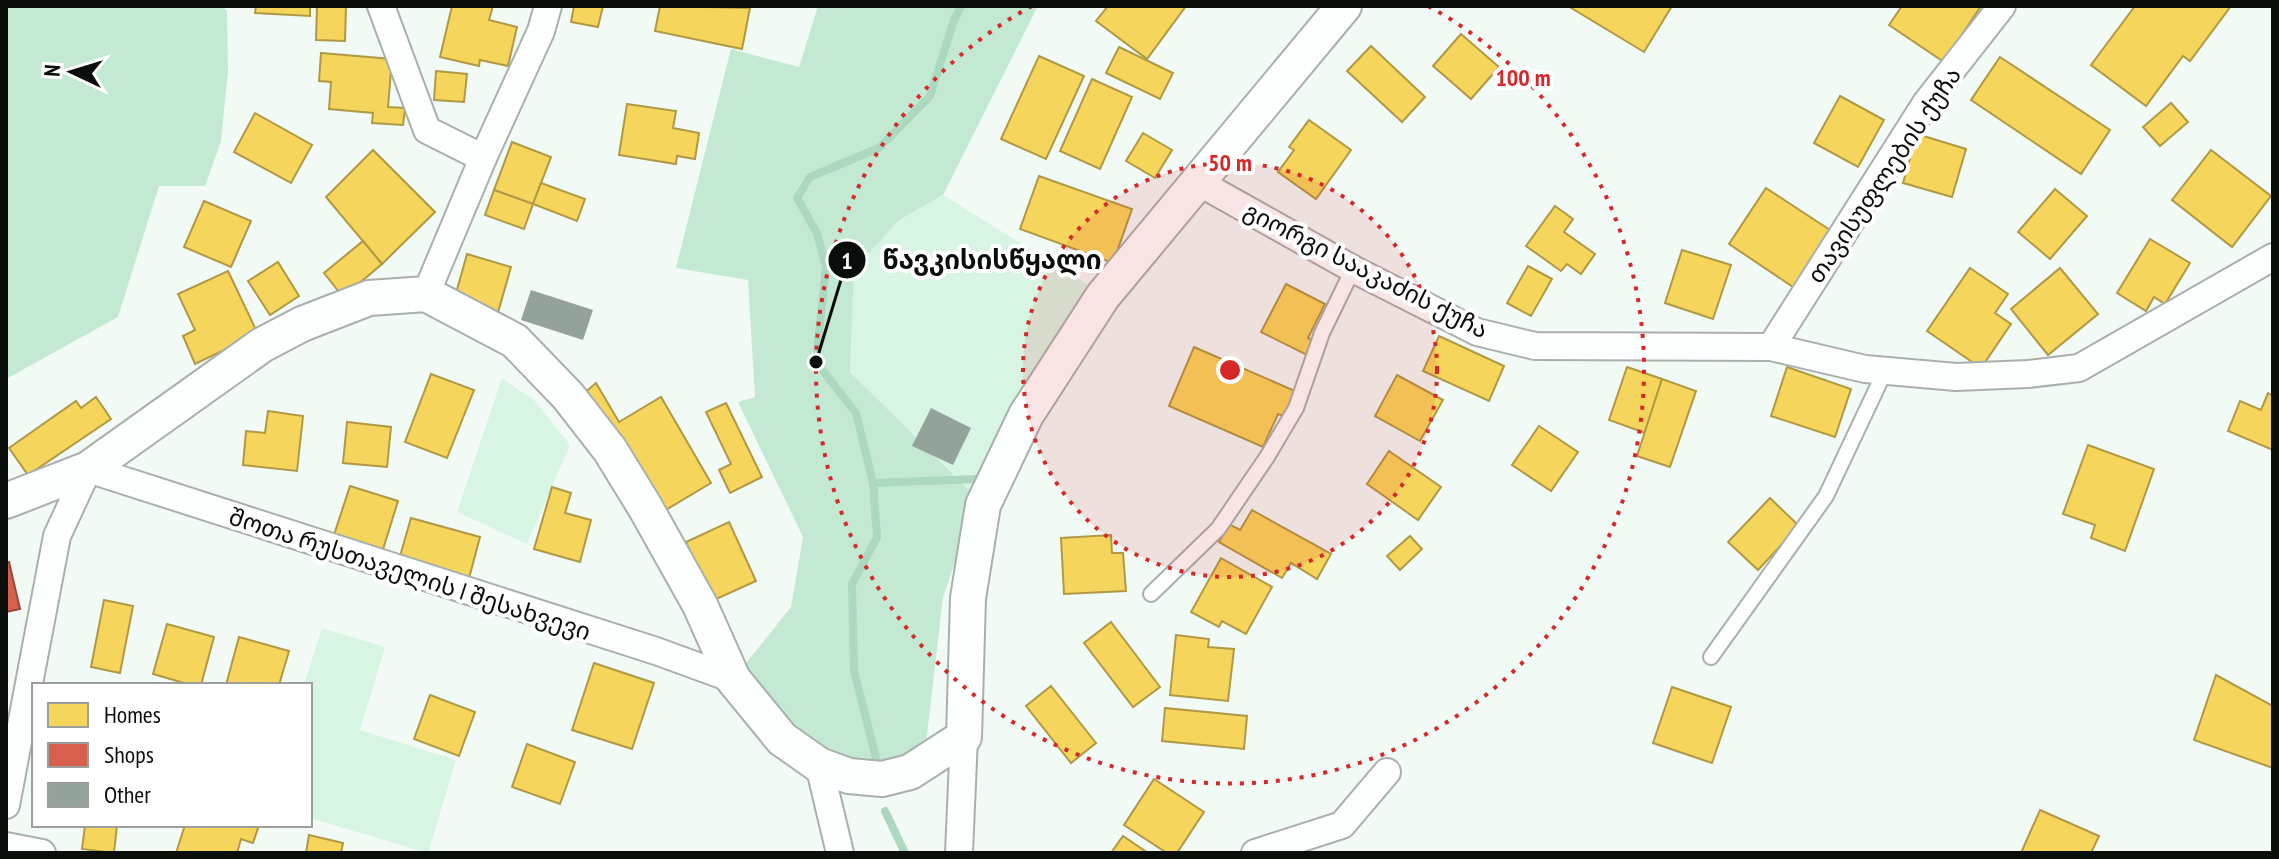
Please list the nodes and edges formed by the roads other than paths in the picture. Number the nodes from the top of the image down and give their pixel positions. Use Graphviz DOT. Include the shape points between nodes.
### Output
graph roads {
  1 [pos="381,6"];
  2 [pos="548,6"];
  3 [pos="1344,6"];
  4 [pos="2002,6"];
  5 [pos="483,158"];
  6 [pos="1198,182"];
  7 [pos="2273,257"];
  8 [pos="1353,269"];
  9 [pos="426,294"];
  10 [pos="1771,347"];
  11 [pos="1885,371"];
  12 [pos="88,469"];
  13 [pos="6,501"];
  14 [pos="1151,594"];
  15 [pos="1711,657"];
  16 [pos="733,679"];
  17 [pos="964,737"];
  18 [pos="819,765"];
  19 [pos="1387,772"];
  20 [pos="6,805"];
  21 [pos="6,846"];
  22 [pos="42,853"];
  23 [pos="840,853"];
  24 [pos="959,853"];
  25 [pos="1255,853"];
  1 -- 5 [label="street" via="427,130"];
  2 -- 5 [label="street"];
  3 -- 6 [label="street"];
  4 -- 10 [label="street, თავისუფლების ქუჩა" via="1926,103"];
  5 -- 9 [label="street"];
  6 -- 8 [label="street, გიორგი სააკაძის ქუჩა"];
  6 -- 17 [label="street" via="1103,296 1026,415 983,505 968,598"];
  7 -- 11 [label="street, გიორგი სააკაძის ქუჩა" via="2079,368 1956,377"];
  8 -- 10 [label="street, გიორგი სააკაძის ქუჩა" via="1477,332 1535,346"];
  8 -- 14 [label="lane" via="1322,333 1296,408 1267,457 1218,529"];
  9 -- 12 [label="street" via="369,298 302,324 262,345"];
  9 -- 16 [label="street" via="515,341 568,396 645,507 700,605"];
  10 -- 11 [label="street, გიორგი სააკაძის ქუჩა"];
  11 -- 15 [label="lane" via="1826,496"];
  12 -- 13 [label="street"];
  12 -- 16 [label="street, შოთა რუსთაველის I შესახვევი"];
  12 -- 20 [label="street" via="57,536"];
  16 -- 18 [label="street" via="782,739"];
  17 -- 18 [label="street" via="910,772 882,779 849,776"];
  17 -- 24 [label="street"];
  18 -- 23 [label="street"];
  19 -- 25 [label="street" via="1342,825"];
  21 -- 22 [label="street"];
}
